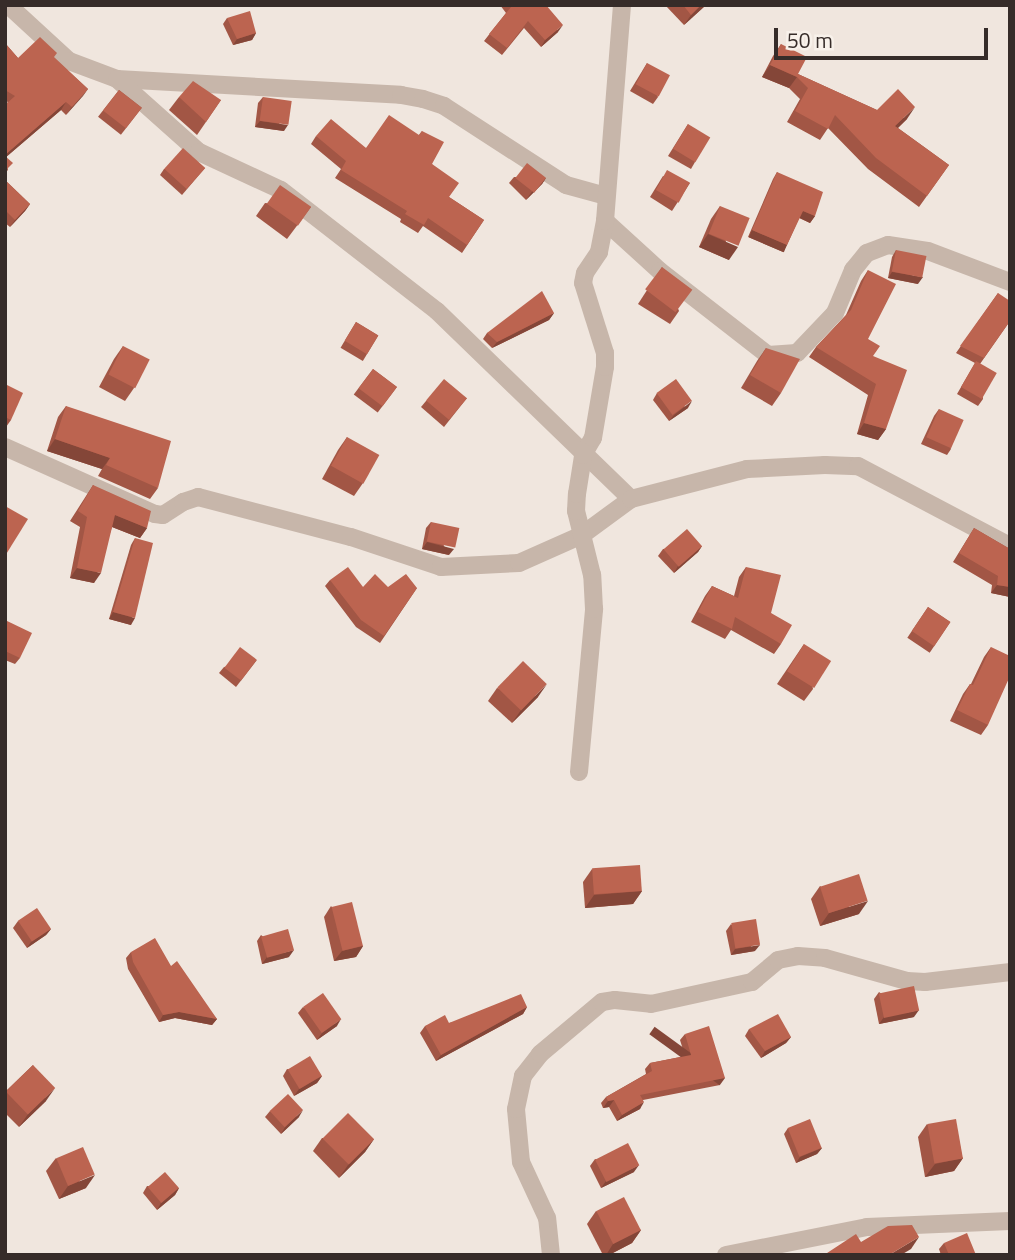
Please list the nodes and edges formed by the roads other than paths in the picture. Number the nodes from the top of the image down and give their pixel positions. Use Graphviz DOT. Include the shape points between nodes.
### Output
graph roads {
  1 [pos="8,5"];
  2 [pos="622,5"];
  3 [pos="117,79"];
  4 [pos="606,196"];
  5 [pos="605,221"];
  6 [pos="1010,282"];
  7 [pos="5,447"];
  8 [pos="583,455"];
  9 [pos="631,499"];
  10 [pos="582,536"];
  11 [pos="1010,546"];
  12 [pos="579,772"];
  13 [pos="1010,972"];
  14 [pos="1010,1221"];
  15 [pos="551,1255"];
  16 [pos="726,1255"];
  1 -- 3 [label="street" via="69,61"];
  2 -- 4 [label="street"];
  3 -- 4 [label="street" via="423,99 444,106 566,185"];
  3 -- 8 [label="street" via="199,152 281,190 437,312"];
  4 -- 5 [label="street"];
  5 -- 6 [label="street" via="660,271 768,355 797,353 835,313 853,270 867,253 888,245 928,251"];
  5 -- 8 [label="street" via="600,252 583,283 605,353 605,367 593,438"];
  7 -- 10 [label="street" via="155,514 163,515 198,497 351,537 441,567 519,563"];
  8 -- 9 [label="street"];
  8 -- 10 [label="street" via="576,511"];
  9 -- 10 [label="street"];
  9 -- 11 [label="street" via="747,470 845,464"];
  10 -- 12 [label="street" via="592,575 594,610"];
  13 -- 15 [label="street" via="907,981 824,958 798,956 778,960 752,982 650,1004 603,1002 540,1055 523,1076 518,1098 521,1162 547,1217"];
  14 -- 16 [label="street" via="867,1227"];
}
